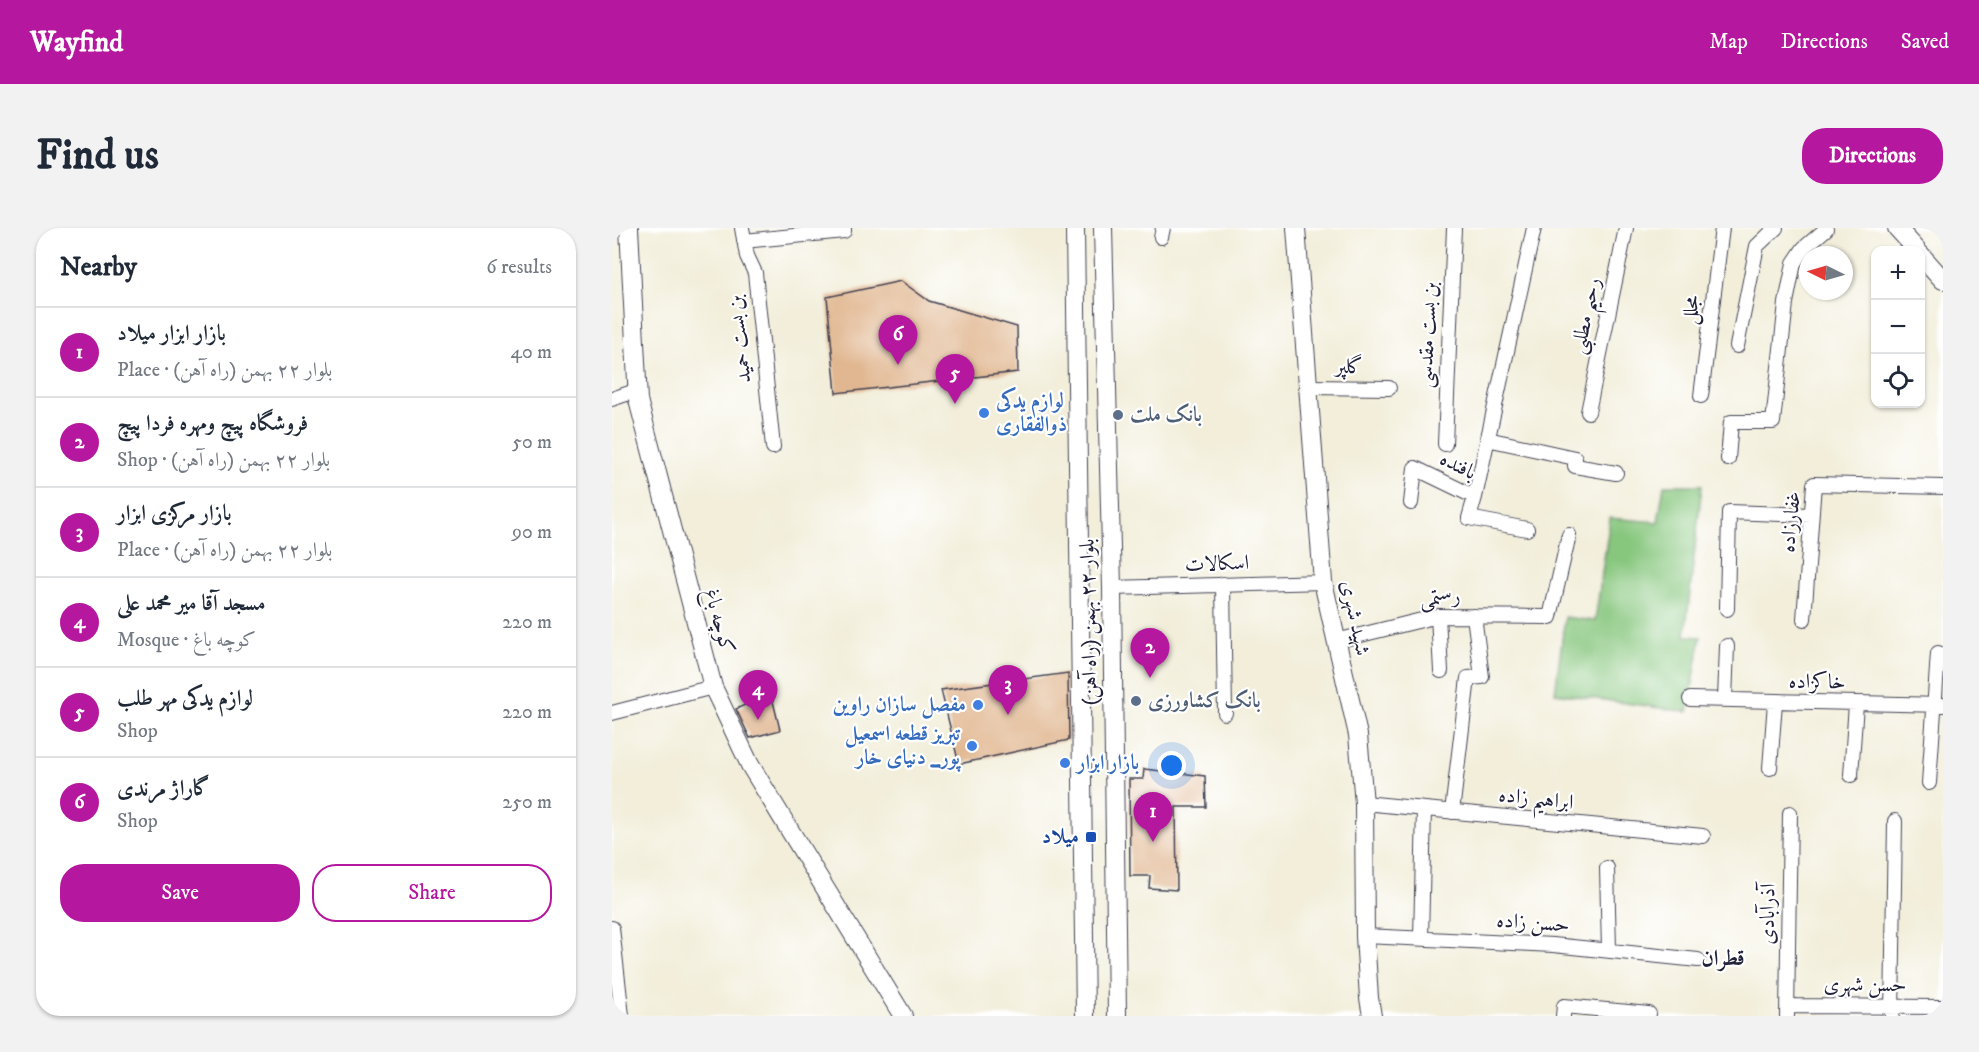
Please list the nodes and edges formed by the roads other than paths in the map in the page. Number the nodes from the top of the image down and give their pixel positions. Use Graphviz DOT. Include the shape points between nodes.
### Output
graph roads {
  1 [pos="629,228"];
  2 [pos="1076,228"];
  3 [pos="1103,228"];
  4 [pos="1296,228"];
  5 [pos="1454,228"];
  6 [pos="1534,228"];
  7 [pos="1626,228"];
  8 [pos="1722,228"];
  9 [pos="1776,228"];
  10 [pos="1897,228"];
  11 [pos="844,229"];
  12 [pos="1826,229"];
  13 [pos="743,234"];
  14 [pos="1913,246"];
  15 [pos="1925,260"];
  16 [pos="1943,280"];
  17 [pos="1737,346"];
  18 [pos="1308,387"];
  19 [pos="1389,388"];
  20 [pos="638,390"];
  21 [pos="1701,396"];
  22 [pos="612,399"];
  23 [pos="1588,412"];
  24 [pos="1487,439"];
  25 [pos="1444,444"];
  26 [pos="773,447"];
  27 [pos="1728,459"];
  28 [pos="1616,473"];
  29 [pos="1943,488"];
  30 [pos="1474,498"];
  31 [pos="1411,503"];
  32 [pos="1811,515"];
  33 [pos="1527,529"];
  34 [pos="1569,535"];
  35 [pos="1323,582"];
  36 [pos="1223,585"];
  37 [pos="1112,588"];
  38 [pos="1727,609"];
  39 [pos="1438,615"];
  40 [pos="1474,616"];
  41 [pos="1804,619"];
  42 [pos="1336,641"];
  43 [pos="1727,646"];
  44 [pos="1938,653"];
  45 [pos="1441,671"];
  46 [pos="713,687"];
  47 [pos="1690,699"];
  48 [pos="1725,700"];
  49 [pos="1775,702"];
  50 [pos="1856,704"];
  51 [pos="1938,705"];
  52 [pos="612,713"];
  53 [pos="1225,713"];
  54 [pos="1770,768"];
  55 [pos="1851,775"];
  56 [pos="1929,783"];
  57 [pos="1364,803"];
  58 [pos="1424,809"];
  59 [pos="1452,812"];
  60 [pos="1790,813"];
  61 [pos="1896,821"];
  62 [pos="1703,836"];
  63 [pos="1607,868"];
  64 [pos="612,928"];
  65 [pos="1365,936"];
  66 [pos="1421,938"];
  67 [pos="1610,950"];
  68 [pos="1698,960"];
  69 [pos="1943,1007"];
  70 [pos="1787,1011"];
  71 [pos="1892,1011"];
  72 [pos="1649,1014"];
  73 [pos="622,1016"];
  74 [pos="903,1016"];
  75 [pos="1085,1016"];
  76 [pos="1117,1016"];
  77 [pos="1372,1016"];
  78 [pos="1563,1016"];
  1 -- 20 [label="main road, کوچه باغ"];
  2 -- 75 [label="main road, بلوار ۲۲ بهمن (راه آهن)"];
  3 -- 37 [label="main road, بلوار ۲۲ بهمن (راه آهن)"];
  4 -- 18 [label="main road, شهید شهری"];
  5 -- 25 [label="street, بن بست مقدسی"];
  6 -- 24 [label="street"];
  7 -- 23 [label="street, رحیم مطلبی"];
  8 -- 21 [label="street, مجلل"];
  9 -- 17 [label="street" via="1757,246"];
  10 -- 14 [label="main road"];
  11 -- 13 [label="street"];
  12 -- 27 [label="street" via="1794,263 1773,422 1731,422"];
  13 -- 26 [label="street, بن بست حمید" via="755,273"];
  15 -- 16 [label="main road"];
  18 -- 19 [label="street, گلپر"];
  18 -- 35 [label="main road, شهید شهری"];
  20 -- 22 [label="street"];
  20 -- 46 [label="main road, کوچه باغ"];
  24 -- 28 [label="street" via="1575,458 1575,465"];
  24 -- 30 [label="street"];
  29 -- 32 [label="street, غفارزاده" via="1814,484"];
  30 -- 31 [label="street, بافنده" via="1415,468"];
  30 -- 33 [label="street, بافنده" via="1470,518"];
  32 -- 38 [label="street" via="1730,512"];
  32 -- 41 [label="street, غفارزاده"];
  34 -- 40 [label="street, رستمی" via="1550,617"];
  35 -- 36 [label="street, اسکالات"];
  35 -- 42 [label="main road, شهید شهری"];
  36 -- 37 [label="street, اسکالات"];
  36 -- 53 [label="street"];
  37 -- 76 [label="main road, بلوار ۲۲ بهمن (راه آهن)"];
  39 -- 40 [label="street, رستمی"];
  39 -- 42 [label="street, رستمی"];
  39 -- 45 [label="street"];
  40 -- 59 [label="street" via="1482,677 1468,678"];
  42 -- 57 [label="main road, شهید شهری" via="1358,735"];
  43 -- 48 [label="street"];
  44 -- 51 [label="street"];
  46 -- 52 [label="street"];
  46 -- 74 [label="main road, کوچه باغ" via="750,765"];
  47 -- 48 [label="street, خاکزاده"];
  48 -- 49 [label="street, خاکزاده"];
  49 -- 50 [label="street, خاکزاده"];
  49 -- 54 [label="street"];
  50 -- 51 [label="street, خاکزاده"];
  50 -- 55 [label="street"];
  51 -- 56 [label="street"];
  57 -- 58 [label="street, ابراهیم زاده"];
  57 -- 65 [label="main road, شهید شهری"];
  58 -- 59 [label="street, ابراهیم زاده"];
  58 -- 66 [label="street"];
  59 -- 62 [label="street, ابراهیم زاده"];
  60 -- 70 [label="street, آذرآبادی"];
  61 -- 71 [label="street"];
  63 -- 67 [label="street"];
  64 -- 73 [label="street"];
  65 -- 66 [label="street, حسن زاده"];
  65 -- 77 [label="main road, شهید شهری"];
  66 -- 67 [label="street, حسن زاده"];
  67 -- 68 [label="street, حسن زاده"];
  69 -- 71 [label="street, حسن شهری"];
  70 -- 71 [label="street, حسن شهری"];
  72 -- 78 [label="street" via="1564,1006"];
}
